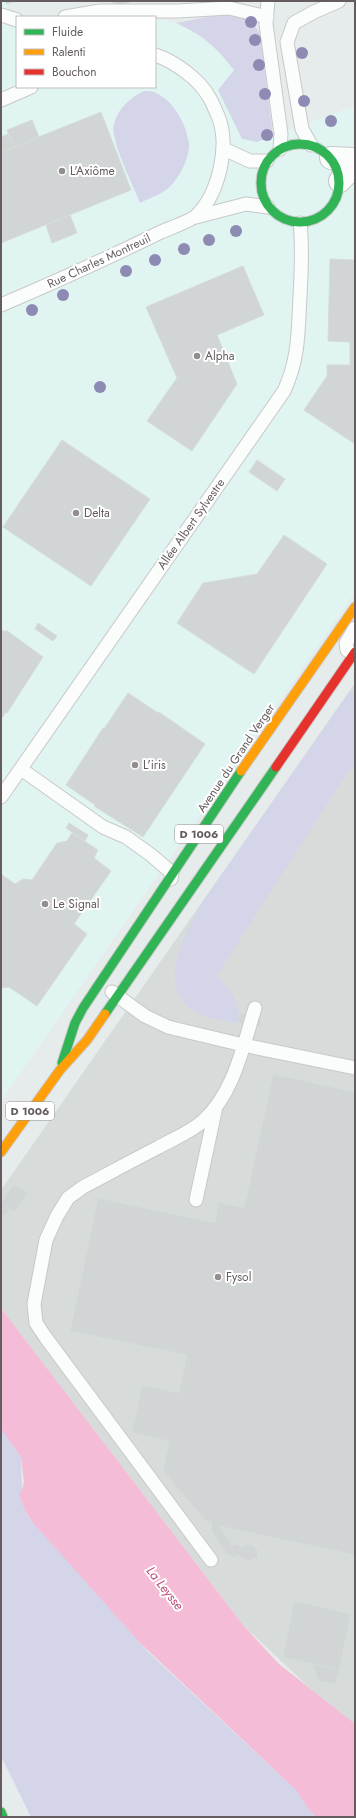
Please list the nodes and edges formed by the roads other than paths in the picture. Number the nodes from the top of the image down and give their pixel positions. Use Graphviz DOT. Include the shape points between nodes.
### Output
graph roads {
  1 [pos="268,1"];
  2 [pos="339,1"];
  3 [pos="1,15"];
  4 [pos="71,16"];
  5 [pos="267,17"];
  6 [pos="16,20"];
  7 [pos="156,55"];
  8 [pos="29,88"];
  9 [pos="1,100"];
  10 [pos="312,145"];
  11 [pos="224,149"];
  12 [pos="280,149"];
  13 [pos="331,158"];
  14 [pos="355,159"];
  15 [pos="267,161"];
  16 [pos="355,165"];
  17 [pos="340,181"];
  18 [pos="268,207"];
  19 [pos="196,216"];
  20 [pos="300,223"];
  21 [pos="1,305"];
  22 [pos="355,608"];
  23 [pos="355,628"];
  24 [pos="354,654"];
  25 [pos="21,769"];
  26 [pos="1,797"];
  27 [pos="172,874"];
  28 [pos="117,997"];
  29 [pos="255,1008"];
  30 [pos="243,1046"];
  31 [pos="355,1068"];
  32 [pos="60,1070"];
  33 [pos="216,1105"];
  34 [pos="1,1152"];
  35 [pos="196,1200"];
  36 [pos="211,1560"];
  37 [pos="1,1812"];
  38 [pos="3,1817"];
  1 -- 5 [label="lane"];
  2 -- 10 [label="lane" via="294,23 287,42 302,129"];
  3 -- 6 [label="lane"];
  4 -- 5 [label="lane" via="100,11 229,8"];
  5 -- 12 [label="lane" via="281,134"];
  7 -- 11 [label="lane, Rue Charles Montreuil" via="164,57 188,72 209,96 219,120"];
  8 -- 9 [label="lane"];
  10 -- 12 [label="main road" via="290,145"];
  10 -- 13 [label="main road"];
  11 -- 15 [label="lane" via="250,161"];
  11 -- 19 [label="lane, Rue Charles Montreuil" via="211,196"];
  12 -- 15 [label="main road"];
  13 -- 14 [label="street"];
  13 -- 17 [label="main road"];
  15 -- 18 [label="main road" via="262,172 261,185"];
  16 -- 17 [label="street"];
  17 -- 20 [label="main road" via="334,205 325,215 313,221"];
  18 -- 19 [label="lane, Rue Charles Montreuil" via="246,204"];
  18 -- 20 [label="main road, Rue Charles Montreuil" via="277,216"];
  19 -- 21 [label="lane, Rue Charles Montreuil" via="86,269"];
  20 -- 25 [label="lane, Allée Albert Sylvestre" via="303,246 296,355 284,391"];
  22 -- 27 [label="main road, Avenue du Grand Verger / D 1006"];
  23 -- 24 [label="lane" via="346,643 347,650"];
  24 -- 28 [label="main road, Avenue du Grand Verger / D 1006"];
  25 -- 26 [label="lane, Allée Albert Sylvestre"];
  25 -- 27 [label="lane" via="103,827 126,837"];
  27 -- 28 [label="lane" via="163,905 112,980 112,992"];
  27 -- 32 [label="main road, Avenue du Grand Verger / D 1006" via="83,1008 75,1023"];
  28 -- 30 [label="lane" via="168,1028"];
  28 -- 32 [label="main road, Avenue du Grand Verger / D 1006" via="87,1040"];
  29 -- 30 [label="lane"];
  30 -- 31 [label="lane"];
  30 -- 33 [label="lane" via="229,1085"];
  32 -- 34 [label="main road, Avenue du Grand Verger / D 1006"];
  33 -- 35 [label="lane"];
  33 -- 36 [label="lane" via="203,1121 185,1133 83,1187 68,1198 46,1240 34,1304 36,1323 46,1338"];
  37 -- 38 [label="main road"];
}
